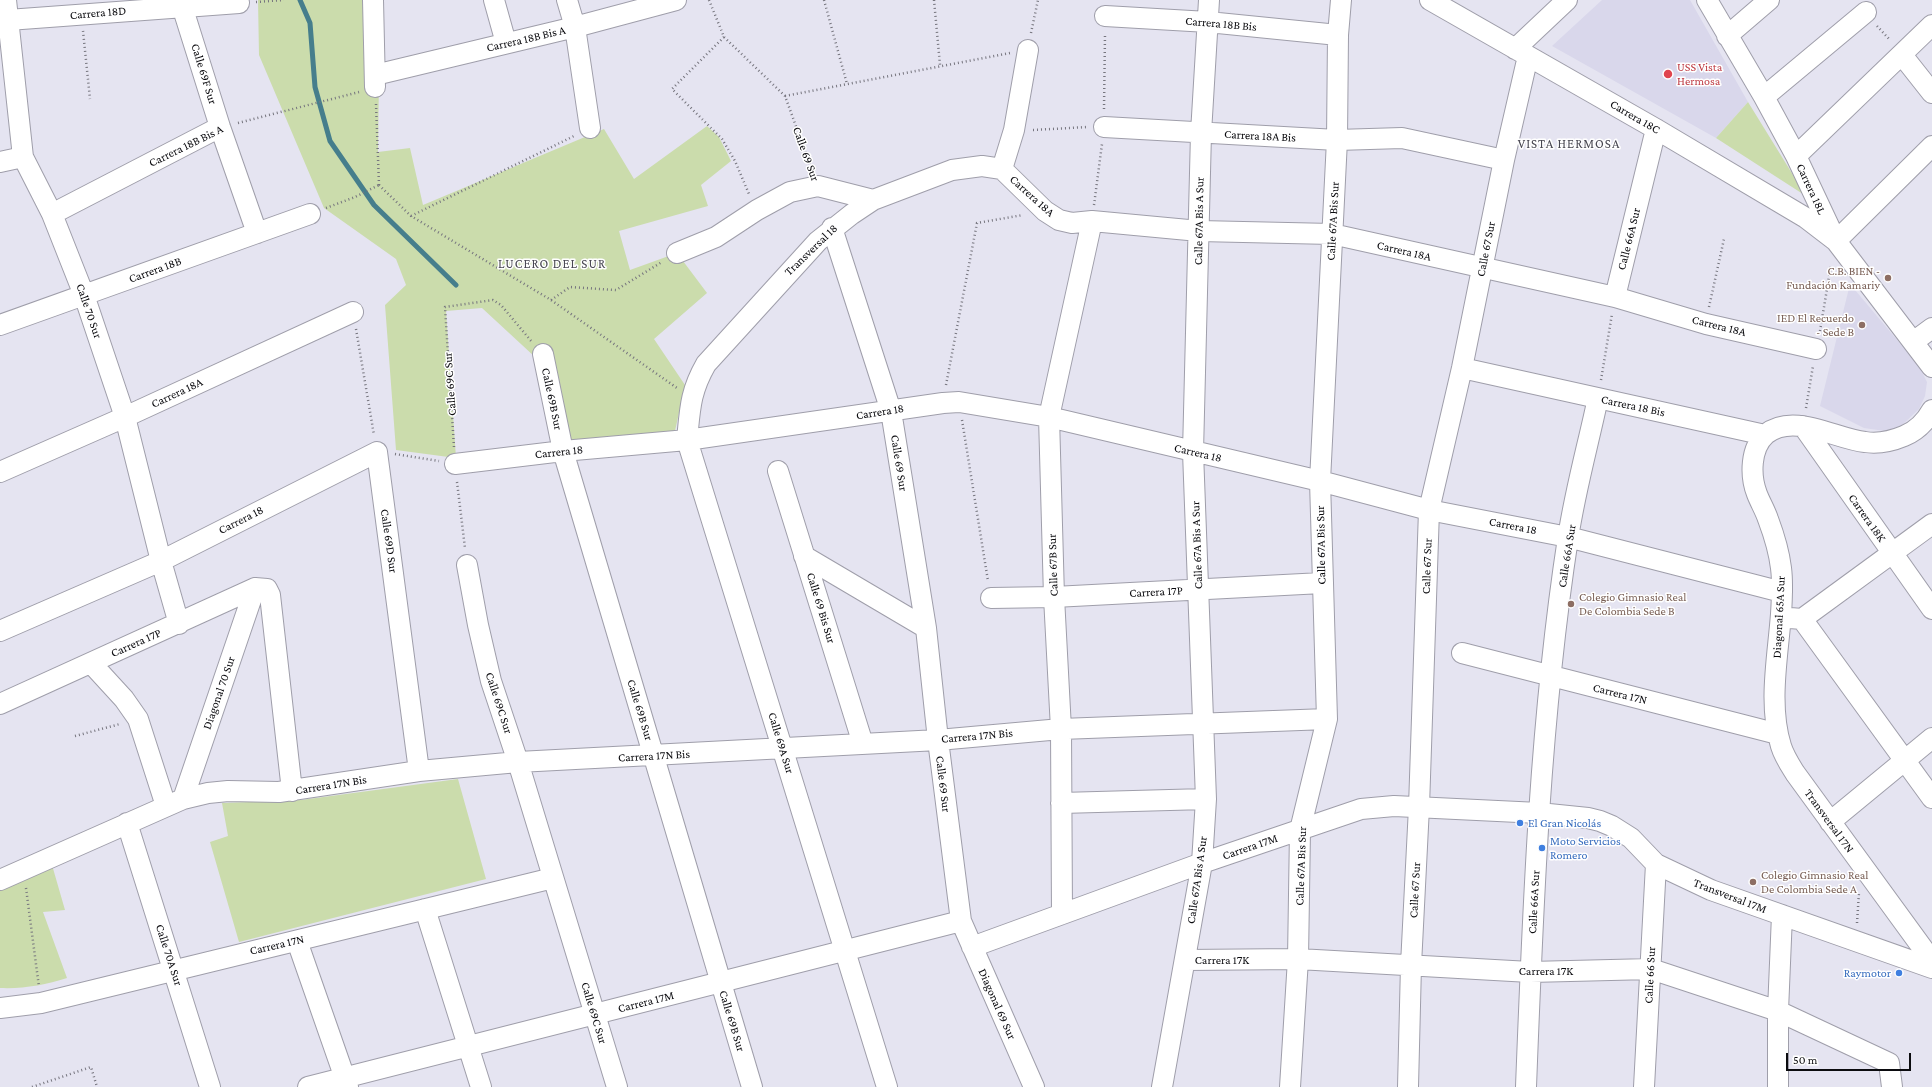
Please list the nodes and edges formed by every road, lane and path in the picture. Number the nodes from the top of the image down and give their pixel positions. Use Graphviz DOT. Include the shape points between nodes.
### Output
graph roads {
  1 [pos="6,0"];
  2 [pos="284,0"];
  3 [pos="373,0"];
  4 [pos="494,0"];
  5 [pos="567,0"];
  6 [pos="676,0"];
  7 [pos="709,0"];
  8 [pos="824,0"];
  9 [pos="934,0"];
  10 [pos="1038,0"];
  11 [pos="1209,0"];
  12 [pos="1341,0"];
  13 [pos="1430,0"];
  14 [pos="1567,0"];
  15 [pos="1707,0"];
  16 [pos="1769,0"];
  17 [pos="240,3"];
  18 [pos="182,6"];
  19 [pos="1866,12"];
  20 [pos="82,15"];
  21 [pos="1105,16"];
  22 [pos="8,20"];
  23 [pos="1208,22"];
  24 [pos="1932,25"];
  25 [pos="575,27"];
  26 [pos="1338,35"];
  27 [pos="1727,36"];
  28 [pos="724,37"];
  29 [pos="506,43"];
  30 [pos="1028,50"];
  31 [pos="1521,52"];
  32 [pos="1902,54"];
  33 [pos="940,65"];
  34 [pos="7,75"];
  35 [pos="375,81"];
  36 [pos="847,84"];
  37 [pos="1932,93"];
  38 [pos="785,96"];
  39 [pos="1764,97"];
  40 [pos="90,99"];
  41 [pos="220,127"];
  42 [pos="1104,127"];
  43 [pos="590,128"];
  44 [pos="1656,129"];
  45 [pos="1014,130"];
  46 [pos="1201,133"];
  47 [pos="1337,140"];
  48 [pos="1932,146"];
  49 [pos="1796,156"];
  50 [pos="22,157"];
  51 [pos="1504,160"];
  52 [pos="0,162"];
  53 [pos="1002,169"];
  54 [pos="379,185"];
  55 [pos="818,186"];
  56 [pos="873,200"];
  57 [pos="757,210"];
  58 [pos="1045,210"];
  59 [pos="52,214"];
  60 [pos="310,214"];
  61 [pos="411,216"];
  62 [pos="1092,221"];
  63 [pos="832,228"];
  64 [pos="1199,231"];
  65 [pos="257,233"];
  66 [pos="1332,234"];
  67 [pos="1724,239"];
  68 [pos="1836,241"];
  69 [pos="677,253"];
  70 [pos="1482,268"];
  71 [pos="84,296"];
  72 [pos="1615,297"];
  73 [pos="551,300"];
  74 [pos="353,312"];
  75 [pos="1706,324"];
  76 [pos="0,326"];
  77 [pos="1932,328"];
  78 [pos="1913,342"];
  79 [pos="1816,349"];
  80 [pos="543,354"];
  81 [pos="1932,367"];
  82 [pos="1462,368"];
  83 [pos="691,397"];
  84 [pos="1598,398"];
  85 [pos="951,402"];
  86 [pos="1932,410"];
  87 [pos="891,411"];
  88 [pos="125,417"];
  89 [pos="1049,417"];
  90 [pos="1802,426"];
  91 [pos="1765,435"];
  92 [pos="687,440"];
  93 [pos="563,451"];
  94 [pos="377,452"];
  95 [pos="1193,452"];
  96 [pos="455,464"];
  97 [pos="778,471"];
  98 [pos="0,472"];
  99 [pos="1320,480"];
  100 [pos="1429,510"];
  101 [pos="1932,524"];
  102 [pos="1568,537"];
  103 [pos="1893,553"];
  104 [pos="804,556"];
  105 [pos="161,561"];
  106 [pos="467,565"];
  107 [pos="1322,583"];
  108 [pos="1198,590"];
  109 [pos="262,591"];
  110 [pos="1782,592"];
  111 [pos="1054,597"];
  112 [pos="990,598"];
  113 [pos="1932,609"];
  114 [pos="1781,617"];
  115 [pos="1802,619"];
  116 [pos="179,624"];
  117 [pos="926,628"];
  118 [pos="0,631"];
  119 [pos="1462,653"];
  120 [pos="91,663"];
  121 [pos="1550,677"];
  122 [pos="0,704"];
  123 [pos="138,719"];
  124 [pos="1327,719"];
  125 [pos="1203,725"];
  126 [pos="1061,729"];
  127 [pos="1778,734"];
  128 [pos="75,736"];
  129 [pos="1932,738"];
  130 [pos="938,740"];
  131 [pos="863,744"];
  132 [pos="783,749"];
  133 [pos="653,756"];
  134 [pos="1905,760"];
  135 [pos="518,762"];
  136 [pos="419,771"];
  137 [pos="292,791"];
  138 [pos="1932,798"];
  139 [pos="1206,799"];
  140 [pos="174,803"];
  141 [pos="1061,803"];
  142 [pos="1419,807"];
  143 [pos="1539,813"];
  144 [pos="1830,822"];
  145 [pos="127,823"];
  146 [pos="1300,830"];
  147 [pos="1202,863"];
  148 [pos="1860,863"];
  149 [pos="1656,864"];
  150 [pos="23,870"];
  151 [pos="553,878"];
  152 [pos="0,880"];
  153 [pos="425,909"];
  154 [pos="1062,914"];
  155 [pos="1782,915"];
  156 [pos="961,921"];
  157 [pos="297,941"];
  158 [pos="1857,941"];
  159 [pos="972,946"];
  160 [pos="845,951"];
  161 [pos="1298,959"];
  162 [pos="1185,960"];
  163 [pos="1932,961"];
  164 [pos="1411,965"];
  165 [pos="1932,968"];
  166 [pos="174,969"];
  167 [pos="1651,969"];
  168 [pos="1530,972"];
  169 [pos="721,982"];
  170 [pos="41,1003"];
  171 [pos="0,1008"];
  172 [pos="1778,1012"];
  173 [pos="594,1015"];
  174 [pos="468,1047"];
  175 [pos="346,1082"];
  176 [pos="32,1087"];
  177 [pos="97,1087"];
  178 [pos="210,1087"];
  179 [pos="308,1087"];
  180 [pos="481,1087"];
  181 [pos="616,1087"];
  182 [pos="752,1087"];
  183 [pos="887,1087"];
  184 [pos="1034,1087"];
  185 [pos="1162,1087"];
  186 [pos="1290,1087"];
  187 [pos="1408,1087"];
  188 [pos="1526,1087"];
  189 [pos="1644,1087"];
  190 [pos="1778,1087"];
  191 [pos="1892,1087"];
  1 -- 22 [label="street, Calle 70 Sur"];
  2 -- 17 [label="path"];
  3 -- 35 [label="street"];
  4 -- 29 [label="street"];
  5 -- 25 [label="street"];
  6 -- 25 [label="street, Carrera 18B Bis A"];
  7 -- 28 [label="path, Calle 69 Sur"];
  8 -- 36 [label="path"];
  9 -- 33 [label="path"];
  10 -- 30 [label="path"];
  11 -- 23 [label="street, Calle 67A Bis A Sur"];
  12 -- 26 [label="street, Calle 67A Bis Sur"];
  13 -- 31 [label="street, Carrera 18C"];
  14 -- 31 [label="street"];
  15 -- 27 [label="street, Carrera 18L"];
  16 -- 27 [label="street"];
  17 -- 18 [label="street, Carrera 18D"];
  18 -- 20 [label="street, Carrera 18D"];
  18 -- 41 [label="street, Calle 69F Sur"];
  19 -- 32 [label="path"];
  19 -- 39 [label="street"];
  20 -- 22 [label="street, Carrera 18D"];
  20 -- 40 [label="path"];
  21 -- 23 [label="street, Carrera 18B Bis"];
  22 -- 34 [label="street, Calle 70 Sur"];
  23 -- 26 [label="street, Carrera 18B Bis"];
  23 -- 46 [label="street, Calle 67A Bis A Sur"];
  24 -- 32 [label="street"];
  25 -- 29 [label="street, Carrera 18B Bis A"];
  25 -- 43 [label="street"];
  26 -- 47 [label="street, Calle 67A Bis Sur"];
  27 -- 39 [label="street, Carrera 18L"];
  28 -- 38 [label="path, Calle 69 Sur"];
  28 -- 57 [label="path" via="672,89 722,139"];
  29 -- 35 [label="street, Carrera 18B Bis A"];
  30 -- 33 [label="path"];
  30 -- 45 [label="street"];
  31 -- 44 [label="street, Carrera 18C"];
  31 -- 51 [label="street, Calle 67 Sur"];
  32 -- 37 [label="street"];
  32 -- 49 [label="street"];
  33 -- 36 [label="path"];
  34 -- 50 [label="street, Calle 70 Sur"];
  35 -- 41 [label="path, Carrera 18B Bis A" via="330,101"];
  35 -- 54 [label="path"];
  36 -- 38 [label="path"];
  38 -- 55 [label="path, Calle 69 Sur"];
  39 -- 49 [label="street, Carrera 18L"];
  41 -- 59 [label="street, Carrera 18B Bis A"];
  41 -- 65 [label="street, Calle 69F Sur"];
  42 -- 45 [label="path"];
  42 -- 46 [label="street, Carrera 18A Bis"];
  43 -- 61 [label="path"];
  44 -- 68 [label="street, Carrera 18C" via="1806,218"];
  44 -- 72 [label="street, Calle 66A Sur"];
  45 -- 53 [label="street"];
  46 -- 47 [label="street, Carrera 18A Bis"];
  46 -- 64 [label="street, Calle 67A Bis A Sur"];
  47 -- 51 [label="street, Carrera 18A Bis" via="1402,138"];
  47 -- 66 [label="street, Calle 67A Bis Sur"];
  48 -- 68 [label="street"];
  49 -- 68 [label="street, Carrera 18L"];
  50 -- 52 [label="street"];
  50 -- 59 [label="street, Calle 70 Sur"];
  51 -- 70 [label="street, Calle 67 Sur"];
  53 -- 56 [label="street, Transversal 18" via="982,166 952,170"];
  53 -- 58 [label="street, Carrera 18A"];
  54 -- 60 [label="path"];
  54 -- 61 [label="path"];
  55 -- 56 [label="street"];
  55 -- 57 [label="street" via="790,192"];
  56 -- 63 [label="street, Transversal 18"];
  57 -- 69 [label="street" via="716,237"];
  58 -- 62 [label="street, Carrera 18A" via="1059,220 1072,223"];
  58 -- 85 [label="path" via="977,224"];
  59 -- 71 [label="street, Calle 70 Sur"];
  60 -- 65 [label="street, Carrera 18B"];
  61 -- 73 [label="path"];
  62 -- 64 [label="street, Carrera 18A"];
  62 -- 89 [label="street, Calle 67B Sur"];
  63 -- 83 [label="street, Transversal 18" via="801,258 715,353 699,376"];
  63 -- 87 [label="street, Calle 69 Sur"];
  64 -- 66 [label="street, Carrera 18A"];
  64 -- 95 [label="street, Calle 67A Bis A Sur"];
  65 -- 71 [label="street, Carrera 18B"];
  66 -- 70 [label="street, Carrera 18A"];
  66 -- 99 [label="street, Calle 67A Bis Sur"];
  67 -- 75 [label="path"];
  68 -- 78 [label="street, Carrera 18L"];
  69 -- 73 [label="path" via="616,290 570,287"];
  70 -- 72 [label="street, Carrera 18A"];
  70 -- 82 [label="street, Calle 67 Sur"];
  71 -- 76 [label="street, Carrera 18B"];
  71 -- 88 [label="street, Calle 70 Sur"];
  72 -- 75 [label="street, Carrera 18A"];
  72 -- 84 [label="path"];
  73 -- 83 [label="path"];
  74 -- 88 [label="street, Carrera 18A"];
  74 -- 94 [label="path"];
  75 -- 79 [label="street, Carrera 18A"];
  77 -- 78 [label="street"];
  78 -- 81 [label="street, Carrera 18L"];
  80 -- 93 [label="street, Calle 69B Sur"];
  80 -- 96 [label="path, Calle 69C Sur" via="501,305 493,300 445,307"];
  82 -- 84 [label="street, Carrera 18 Bis"];
  82 -- 100 [label="street, Calle 67 Sur"];
  83 -- 92 [label="street, Calle 69A Sur"];
  84 -- 91 [label="street, Carrera 18 Bis"];
  84 -- 102 [label="street, Calle 66A Sur"];
  85 -- 87 [label="street, Carrera 18"];
  85 -- 89 [label="street, Carrera 18"];
  85 -- 112 [label="path"];
  86 -- 90 [label="street" via="1916,429 1888,441 1854,441"];
  87 -- 92 [label="street, Carrera 18"];
  87 -- 117 [label="street, Calle 69 Sur"];
  88 -- 98 [label="street, Carrera 18A"];
  88 -- 105 [label="street, Calle 70 Sur"];
  89 -- 95 [label="street, Carrera 18"];
  89 -- 111 [label="street, Calle 67B Sur"];
  90 -- 91 [label="street" via="1785,426"];
  90 -- 103 [label="street, Carrera 18K"];
  91 -- 110 [label="street, Diagonal 65A Sur" via="1756,448 1754,482 1779,554"];
  92 -- 93 [label="street, Carrera 18"];
  92 -- 132 [label="street, Calle 69A Sur"];
  93 -- 96 [label="street, Carrera 18"];
  93 -- 133 [label="street, Calle 69B Sur"];
  94 -- 96 [label="path"];
  94 -- 105 [label="street, Carrera 18"];
  94 -- 136 [label="street, Calle 69D Sur"];
  95 -- 99 [label="street, Carrera 18"];
  95 -- 108 [label="street, Calle 67A Bis A Sur"];
  96 -- 106 [label="path, Calle 69C Sur"];
  97 -- 104 [label="street, Calle 69 Bis Sur"];
  99 -- 100 [label="street, Carrera 18"];
  99 -- 107 [label="street, Calle 67A Bis Sur"];
  100 -- 102 [label="street, Carrera 18"];
  100 -- 142 [label="street, Calle 67 Sur"];
  101 -- 103 [label="street"];
  102 -- 110 [label="street, Carrera 18"];
  102 -- 121 [label="street, Calle 66A Sur"];
  103 -- 113 [label="street, Carrera 18K"];
  103 -- 115 [label="street"];
  104 -- 117 [label="street"];
  104 -- 131 [label="street, Calle 69 Bis Sur"];
  105 -- 116 [label="street, Calle 70 Sur"];
  105 -- 118 [label="street, Carrera 18"];
  106 -- 135 [label="street, Calle 69C Sur" via="484,654"];
  107 -- 108 [label="street, Carrera 17P"];
  107 -- 124 [label="street, Calle 67A Bis Sur"];
  108 -- 111 [label="street, Carrera 17P"];
  108 -- 125 [label="street, Calle 67A Bis A Sur"];
  109 -- 116 [label="street, Carrera 17P"];
  109 -- 137 [label="street"];
  109 -- 140 [label="street, Diagonal 70 Sur"];
  110 -- 114 [label="street, Diagonal 65A Sur"];
  111 -- 112 [label="street, Carrera 17P"];
  111 -- 126 [label="street, Calle 67B Sur"];
  114 -- 115 [label="street"];
  114 -- 127 [label="street, Diagonal 65A Sur" via="1776,678"];
  115 -- 134 [label="street"];
  116 -- 120 [label="street, Carrera 17P"];
  117 -- 130 [label="street, Calle 69 Sur"];
  119 -- 121 [label="street, Carrera 17N"];
  120 -- 122 [label="street, Carrera 17P"];
  120 -- 123 [label="street" via="124,699"];
  121 -- 127 [label="street, Carrera 17N"];
  121 -- 143 [label="street, Calle 66A Sur"];
  123 -- 128 [label="path"];
  123 -- 140 [label="street"];
  124 -- 125 [label="street, Carrera 17N Bis"];
  124 -- 146 [label="street, Calle 67A Bis Sur"];
  125 -- 126 [label="street, Carrera 17N Bis"];
  125 -- 139 [label="street, Calle 67A Bis A Sur"];
  126 -- 130 [label="street, Carrera 17N Bis"];
  126 -- 141 [label="street, Calle 67B Sur"];
  127 -- 144 [label="street, Transversal 17N" via="1787,760"];
  129 -- 134 [label="street"];
  130 -- 131 [label="street, Carrera 17N Bis"];
  130 -- 156 [label="street, Calle 69 Sur"];
  131 -- 132 [label="street, Carrera 17N Bis"];
  132 -- 133 [label="street, Carrera 17N Bis"];
  132 -- 160 [label="street, Calle 69A Sur"];
  133 -- 135 [label="street, Carrera 17N Bis"];
  133 -- 169 [label="street, Calle 69B Sur"];
  134 -- 138 [label="street"];
  134 -- 144 [label="street"];
  135 -- 136 [label="street, Carrera 17N Bis"];
  135 -- 151 [label="street, Calle 69C Sur"];
  136 -- 137 [label="street, Carrera 17N Bis"];
  137 -- 140 [label="street, Carrera 17N Bis" via="208,793"];
  139 -- 141 [label="street"];
  139 -- 147 [label="street, Calle 67A Bis A Sur"];
  140 -- 145 [label="street, Carrera 17N Bis"];
  141 -- 154 [label="street, Calle 67B Sur"];
  142 -- 143 [label="street, Carrera 17M"];
  142 -- 146 [label="street, Carrera 17M" via="1361,808"];
  142 -- 164 [label="street, Calle 67 Sur"];
  143 -- 149 [label="street, Transversal 17M" via="1588,818 1612,826 1637,844"];
  143 -- 168 [label="street, Calle 66A Sur"];
  144 -- 148 [label="street, Transversal 17N"];
  145 -- 150 [label="street, Carrera 17N Bis"];
  145 -- 166 [label="street, Calle 70A Sur"];
  146 -- 147 [label="street, Carrera 17M"];
  146 -- 161 [label="street, Calle 67A Bis Sur"];
  147 -- 154 [label="street, Carrera 17M"];
  147 -- 162 [label="street, Calle 67A Bis A Sur"];
  148 -- 158 [label="path"];
  148 -- 163 [label="street, Transversal 17N"];
  149 -- 155 [label="street, Transversal 17M" via="1711,890"];
  149 -- 167 [label="street, Calle 66 Sur"];
  150 -- 152 [label="street, Carrera 17N Bis"];
  150 -- 170 [label="path"];
  151 -- 153 [label="street, Carrera 17N"];
  151 -- 173 [label="street, Calle 69C Sur"];
  153 -- 157 [label="street, Carrera 17N"];
  153 -- 174 [label="street"];
  154 -- 159 [label="street, Carrera 17M"];
  155 -- 158 [label="street, Transversal 17M"];
  155 -- 172 [label="street"];
  156 -- 159 [label="street, Diagonal 69 Sur"];
  156 -- 160 [label="street, Carrera 17M"];
  157 -- 166 [label="street, Carrera 17N"];
  157 -- 175 [label="street"];
  158 -- 165 [label="street, Transversal 17M"];
  159 -- 184 [label="street, Diagonal 69 Sur"];
  160 -- 169 [label="street, Carrera 17M"];
  160 -- 183 [label="street, Calle 69A Sur"];
  161 -- 162 [label="street, Carrera 17K"];
  161 -- 164 [label="street, Carrera 17K"];
  161 -- 186 [label="street, Calle 67A Bis Sur"];
  162 -- 185 [label="street, Calle 67A Bis A Sur"];
  164 -- 168 [label="street, Carrera 17K"];
  164 -- 187 [label="street, Calle 67 Sur"];
  166 -- 170 [label="street, Carrera 17N"];
  166 -- 178 [label="street, Calle 70A Sur"];
  167 -- 168 [label="street, Carrera 17K"];
  167 -- 172 [label="street, Carrera 17K"];
  167 -- 189 [label="street, Calle 66 Sur"];
  168 -- 188 [label="street, Calle 66A Sur"];
  169 -- 173 [label="street, Carrera 17M"];
  169 -- 182 [label="street, Calle 69B Sur"];
  170 -- 171 [label="street, Carrera 17N"];
  172 -- 190 [label="street"];
  172 -- 191 [label="street, Carrera 17K" via="1889,1063"];
  173 -- 174 [label="street, Carrera 17M"];
  173 -- 181 [label="street, Calle 69C Sur"];
  174 -- 175 [label="street, Carrera 17M"];
  174 -- 180 [label="street"];
  175 -- 179 [label="street, Carrera 17M"];
  176 -- 177 [label="path" via="91,1067"];
}
